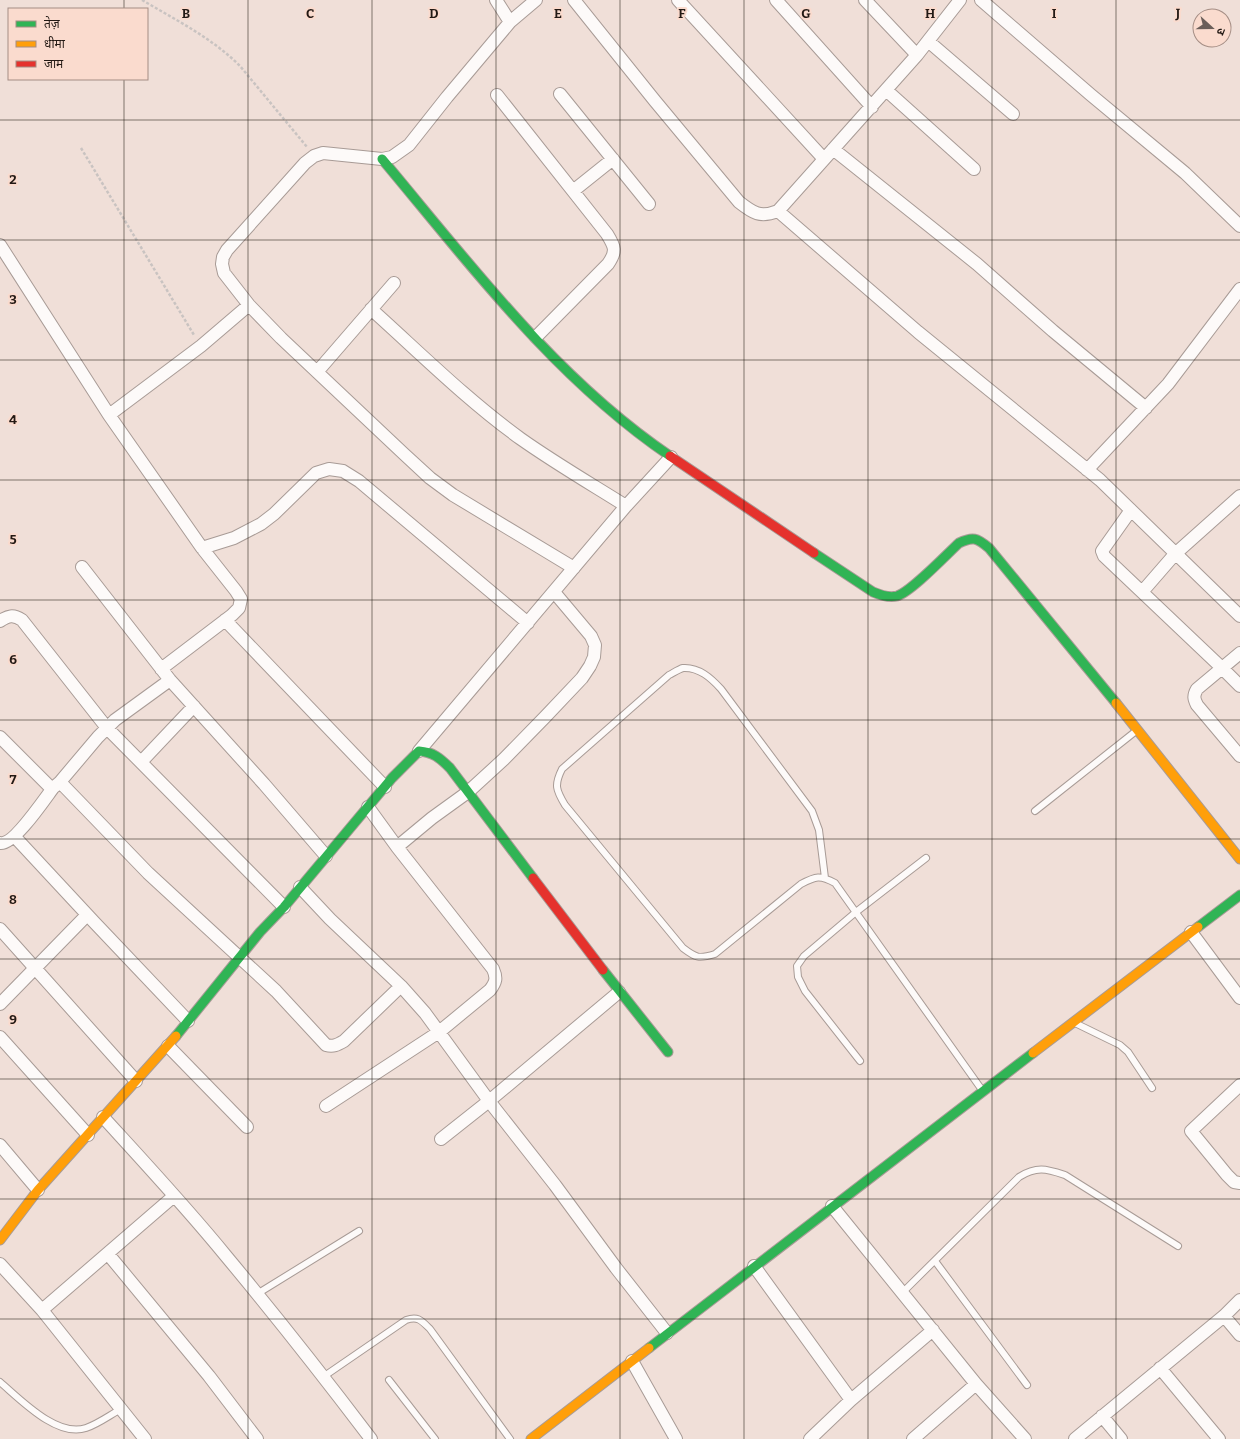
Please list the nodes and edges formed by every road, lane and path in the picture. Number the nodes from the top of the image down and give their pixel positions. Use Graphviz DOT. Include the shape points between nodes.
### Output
graph roads {
  1 [pos="142,0"];
  2 [pos="496,0"];
  3 [pos="536,0"];
  4 [pos="574,0"];
  5 [pos="678,0"];
  6 [pos="776,0"];
  7 [pos="865,0"];
  8 [pos="960,0"];
  9 [pos="981,0"];
  10 [pos="510,22"];
  11 [pos="928,41"];
  12 [pos="917,55"];
  13 [pos="886,90"];
  14 [pos="560,94"];
  15 [pos="497,95"];
  16 [pos="872,107"];
  17 [pos="1013,114"];
  18 [pos="81,148"];
  19 [pos="833,149"];
  20 [pos="314,156"];
  21 [pos="382,159"];
  22 [pos="613,159"];
  23 [pos="824,159"];
  24 [pos="974,169"];
  25 [pos="573,191"];
  26 [pos="649,204"];
  27 [pos="778,211"];
  28 [pos="1240,226"];
  29 [pos="0,245"];
  30 [pos="394,283"];
  31 [pos="1240,289"];
  32 [pos="249,305"];
  33 [pos="371,309"];
  34 [pos="536,337"];
  35 [pos="201,346"];
  36 [pos="317,372"];
  37 [pos="1146,408"];
  38 [pos="109,415"];
  39 [pos="671,457"];
  40 [pos="1087,470"];
  41 [pos="1240,496"];
  42 [pos="626,506"];
  43 [pos="1131,510"];
  44 [pos="202,548"];
  45 [pos="1175,554"];
  46 [pos="82,567"];
  47 [pos="574,568"];
  48 [pos="554,592"];
  49 [pos="1142,592"];
  50 [pos="1240,616"];
  51 [pos="225,620"];
  52 [pos="0,621"];
  53 [pos="528,623"];
  54 [pos="1240,653"];
  55 [pos="1222,668"];
  56 [pos="161,669"];
  57 [pos="170,680"];
  58 [pos="1240,686"];
  59 [pos="194,706"];
  60 [pos="107,728"];
  61 [pos="1137,730"];
  62 [pos="0,737"];
  63 [pos="419,751"];
  64 [pos="1240,756"];
  65 [pos="141,762"];
  66 [pos="56,785"];
  67 [pos="385,787"];
  68 [pos="468,792"];
  69 [pos="368,807"];
  70 [pos="1035,811"];
  71 [pos="15,837"];
  72 [pos="0,844"];
  73 [pos="397,847"];
  74 [pos="326,856"];
  75 [pos="926,858"];
  76 [pos="1240,859"];
  77 [pos="825,878"];
  78 [pos="300,887"];
  79 [pos="1237,902"];
  80 [pos="284,907"];
  81 [pos="856,912"];
  82 [pos="87,915"];
  83 [pos="0,929"];
  84 [pos="1191,932"];
  85 [pos="239,957"];
  86 [pos="35,968"];
  87 [pos="401,986"];
  88 [pos="619,992"];
  89 [pos="1240,998"];
  90 [pos="0,1004"];
  91 [pos="188,1021"];
  92 [pos="1074,1023"];
  93 [pos="439,1032"];
  94 [pos="0,1037"];
  95 [pos="168,1046"];
  96 [pos="668,1052"];
  97 [pos="860,1061"];
  98 [pos="136,1081"];
  99 [pos="1240,1085"];
  100 [pos="1152,1088"];
  101 [pos="983,1092"];
  102 [pos="489,1101"];
  103 [pos="326,1106"];
  104 [pos="103,1117"];
  105 [pos="247,1127"];
  106 [pos="88,1135"];
  107 [pos="441,1138"];
  108 [pos="0,1145"];
  109 [pos="1240,1183"];
  110 [pos="38,1190"];
  111 [pos="174,1196"];
  112 [pos="832,1206"];
  113 [pos="359,1231"];
  114 [pos="0,1240"];
  115 [pos="1178,1246"];
  116 [pos="108,1254"];
  117 [pos="935,1261"];
  118 [pos="0,1264"];
  119 [pos="754,1266"];
  120 [pos="902,1293"];
  121 [pos="257,1294"];
  122 [pos="1240,1300"];
  123 [pos="42,1310"];
  124 [pos="1224,1316"];
  125 [pos="933,1330"];
  126 [pos="667,1333"];
  127 [pos="1240,1335"];
  128 [pos="632,1361"];
  129 [pos="1160,1368"];
  130 [pos="323,1377"];
  131 [pos="389,1380"];
  132 [pos="0,1382"];
  133 [pos="976,1384"];
  134 [pos="1027,1385"];
  135 [pos="851,1400"];
  136 [pos="121,1409"];
  137 [pos="1102,1416"];
  138 [pos="145,1439"];
  139 [pos="257,1439"];
  140 [pos="372,1439"];
  141 [pos="435,1439"];
  142 [pos="510,1439"];
  143 [pos="531,1439"];
  144 [pos="676,1439"];
  145 [pos="810,1439"];
  146 [pos="913,1439"];
  147 [pos="1025,1439"];
  148 [pos="1075,1439"];
  149 [pos="1121,1439"];
  150 [pos="1219,1439"];
  1 -- 20 [label="path" via="228,54"];
  2 -- 10 [label="street"];
  3 -- 10 [label="street"];
  4 -- 27 [label="street" via="738,202 751,212 767,216"];
  5 -- 23 [label="street"];
  6 -- 16 [label="street"];
  7 -- 12 [label="street"];
  8 -- 11 [label="street"];
  9 -- 28 [label="street" via="1185,173"];
  10 -- 21 [label="street" via="409,146 392,157"];
  11 -- 12 [label="street"];
  11 -- 17 [label="street"];
  12 -- 13 [label="street"];
  13 -- 16 [label="street"];
  13 -- 24 [label="street"];
  14 -- 22 [label="street"];
  15 -- 25 [label="street"];
  16 -- 19 [label="street"];
  18 -- 35 [label="path"];
  19 -- 23 [label="street"];
  19 -- 37 [label="street" via="977,264"];
  20 -- 21 [label="street" via="323,153"];
  20 -- 32 [label="street" via="305,163 223,257 224,273"];
  21 -- 34 [label="street" via="492,290"];
  22 -- 25 [label="street"];
  22 -- 26 [label="street"];
  23 -- 27 [label="street"];
  25 -- 34 [label="street" via="614,244 614,255"];
  27 -- 40 [label="street" via="918,332"];
  29 -- 38 [label="street"];
  30 -- 33 [label="street"];
  31 -- 37 [label="street" via="1180,369"];
  32 -- 35 [label="street"];
  32 -- 36 [label="street"];
  33 -- 36 [label="street"];
  33 -- 42 [label="street" via="505,427"];
  34 -- 39 [label="street" via="568,372 610,410"];
  35 -- 38 [label="street"];
  36 -- 47 [label="street" via="430,478 478,511"];
  37 -- 40 [label="street"];
  38 -- 44 [label="street"];
  39 -- 42 [label="street"];
  39 -- 61 [label="street" via="852,579 884,596 897,596 909,589 959,543 968,538 978,540 988,548"];
  40 -- 43 [label="street"];
  41 -- 45 [label="street"];
  42 -- 47 [label="street"];
  43 -- 45 [label="street"];
  43 -- 49 [label="street" via="1102,551 1108,561"];
  44 -- 51 [label="street" via="241,600 239,608"];
  44 -- 53 [label="street" via="234,538 261,524 316,473 329,469 343,471 359,481"];
  45 -- 49 [label="street"];
  45 -- 50 [label="street"];
  46 -- 56 [label="street"];
  47 -- 48 [label="street"];
  48 -- 53 [label="street"];
  48 -- 68 [label="street" via="592,636 595,645 594,657 582,678 504,759"];
  49 -- 55 [label="street"];
  51 -- 56 [label="street"];
  51 -- 67 [label="street"];
  52 -- 60 [label="street" via="11,616 17,616 22,620"];
  53 -- 63 [label="street"];
  54 -- 55 [label="street"];
  55 -- 58 [label="street"];
  55 -- 64 [label="street" via="1197,689 1194,699 1197,706"];
  56 -- 57 [label="street"];
  57 -- 59 [label="street"];
  57 -- 60 [label="street"];
  59 -- 65 [label="street"];
  59 -- 74 [label="street"];
  60 -- 65 [label="street"];
  60 -- 66 [label="street"];
  61 -- 70 [label="lane"];
  61 -- 76 [label="street"];
  62 -- 66 [label="street" via="50,787"];
  63 -- 67 [label="street"];
  63 -- 68 [label="street" via="429,751 439,757"];
  65 -- 80 [label="street"];
  66 -- 71 [label="street"];
  66 -- 85 [label="street"];
  67 -- 69 [label="street"];
  68 -- 73 [label="street"];
  68 -- 88 [label="street"];
  69 -- 73 [label="street"];
  69 -- 74 [label="street"];
  71 -- 72 [label="street" via="5,844"];
  71 -- 82 [label="street"];
  73 -- 93 [label="street" via="496,976 490,990"];
  74 -- 78 [label="street"];
  75 -- 81 [label="lane"];
  77 -- 77 [label="lane" via="815,877 801,884 715,954 704,958 694,957 682,948 565,805 557,793 557,780 562,769 669,675 682,668 695,669 708,676 721,689 812,811 819,830"];
  77 -- 81 [label="lane" via="835,883"];
  78 -- 80 [label="street"];
  78 -- 87 [label="street"];
  79 -- 84 [label="street"];
  80 -- 85 [label="street"];
  81 -- 97 [label="lane" via="804,956 798,966 798,977 805,991"];
  81 -- 101 [label="lane"];
  82 -- 86 [label="street"];
  82 -- 91 [label="street"];
  83 -- 86 [label="street"];
  84 -- 89 [label="street"];
  84 -- 92 [label="street"];
  85 -- 87 [label="street" via="276,991 326,1045 338,1045 344,1041"];
  85 -- 91 [label="street"];
  86 -- 90 [label="street"];
  86 -- 98 [label="street"];
  87 -- 93 [label="street"];
  88 -- 96 [label="street"];
  88 -- 102 [label="street"];
  91 -- 95 [label="street"];
  92 -- 100 [label="lane" via="1120,1045 1128,1052"];
  92 -- 101 [label="street"];
  93 -- 102 [label="street"];
  93 -- 103 [label="street"];
  94 -- 106 [label="street"];
  95 -- 98 [label="street"];
  95 -- 105 [label="street"];
  98 -- 104 [label="street"];
  99 -- 109 [label="street" via="1191,1131 1227,1175 1234,1182"];
  101 -- 112 [label="street"];
  102 -- 107 [label="street"];
  102 -- 126 [label="street"];
  104 -- 106 [label="street"];
  104 -- 111 [label="street"];
  106 -- 110 [label="street"];
  108 -- 110 [label="street"];
  110 -- 114 [label="street"];
  111 -- 116 [label="street"];
  111 -- 121 [label="street"];
  112 -- 119 [label="street"];
  112 -- 120 [label="street"];
  113 -- 121 [label="lane"];
  115 -- 117 [label="lane" via="1065,1175 1045,1169 1029,1171 1019,1177"];
  116 -- 123 [label="street"];
  116 -- 139 [label="street"];
  117 -- 120 [label="lane"];
  117 -- 134 [label="lane"];
  118 -- 123 [label="street"];
  119 -- 126 [label="street"];
  119 -- 135 [label="street"];
  120 -- 125 [label="street"];
  121 -- 130 [label="street"];
  122 -- 124 [label="street"];
  123 -- 136 [label="street"];
  124 -- 127 [label="street"];
  124 -- 129 [label="street"];
  125 -- 133 [label="street"];
  125 -- 135 [label="street"];
  126 -- 128 [label="street"];
  128 -- 143 [label="street"];
  128 -- 144 [label="street"];
  129 -- 137 [label="street"];
  129 -- 150 [label="street"];
  130 -- 140 [label="street"];
  130 -- 142 [label="lane" via="406,1320 414,1318 422,1321 430,1329"];
  131 -- 141 [label="lane"];
  132 -- 136 [label="lane" via="39,1415 64,1428 86,1428"];
  133 -- 146 [label="street"];
  133 -- 147 [label="street"];
  135 -- 145 [label="street"];
  136 -- 138 [label="street"];
  137 -- 148 [label="street"];
  137 -- 149 [label="street"];
}
